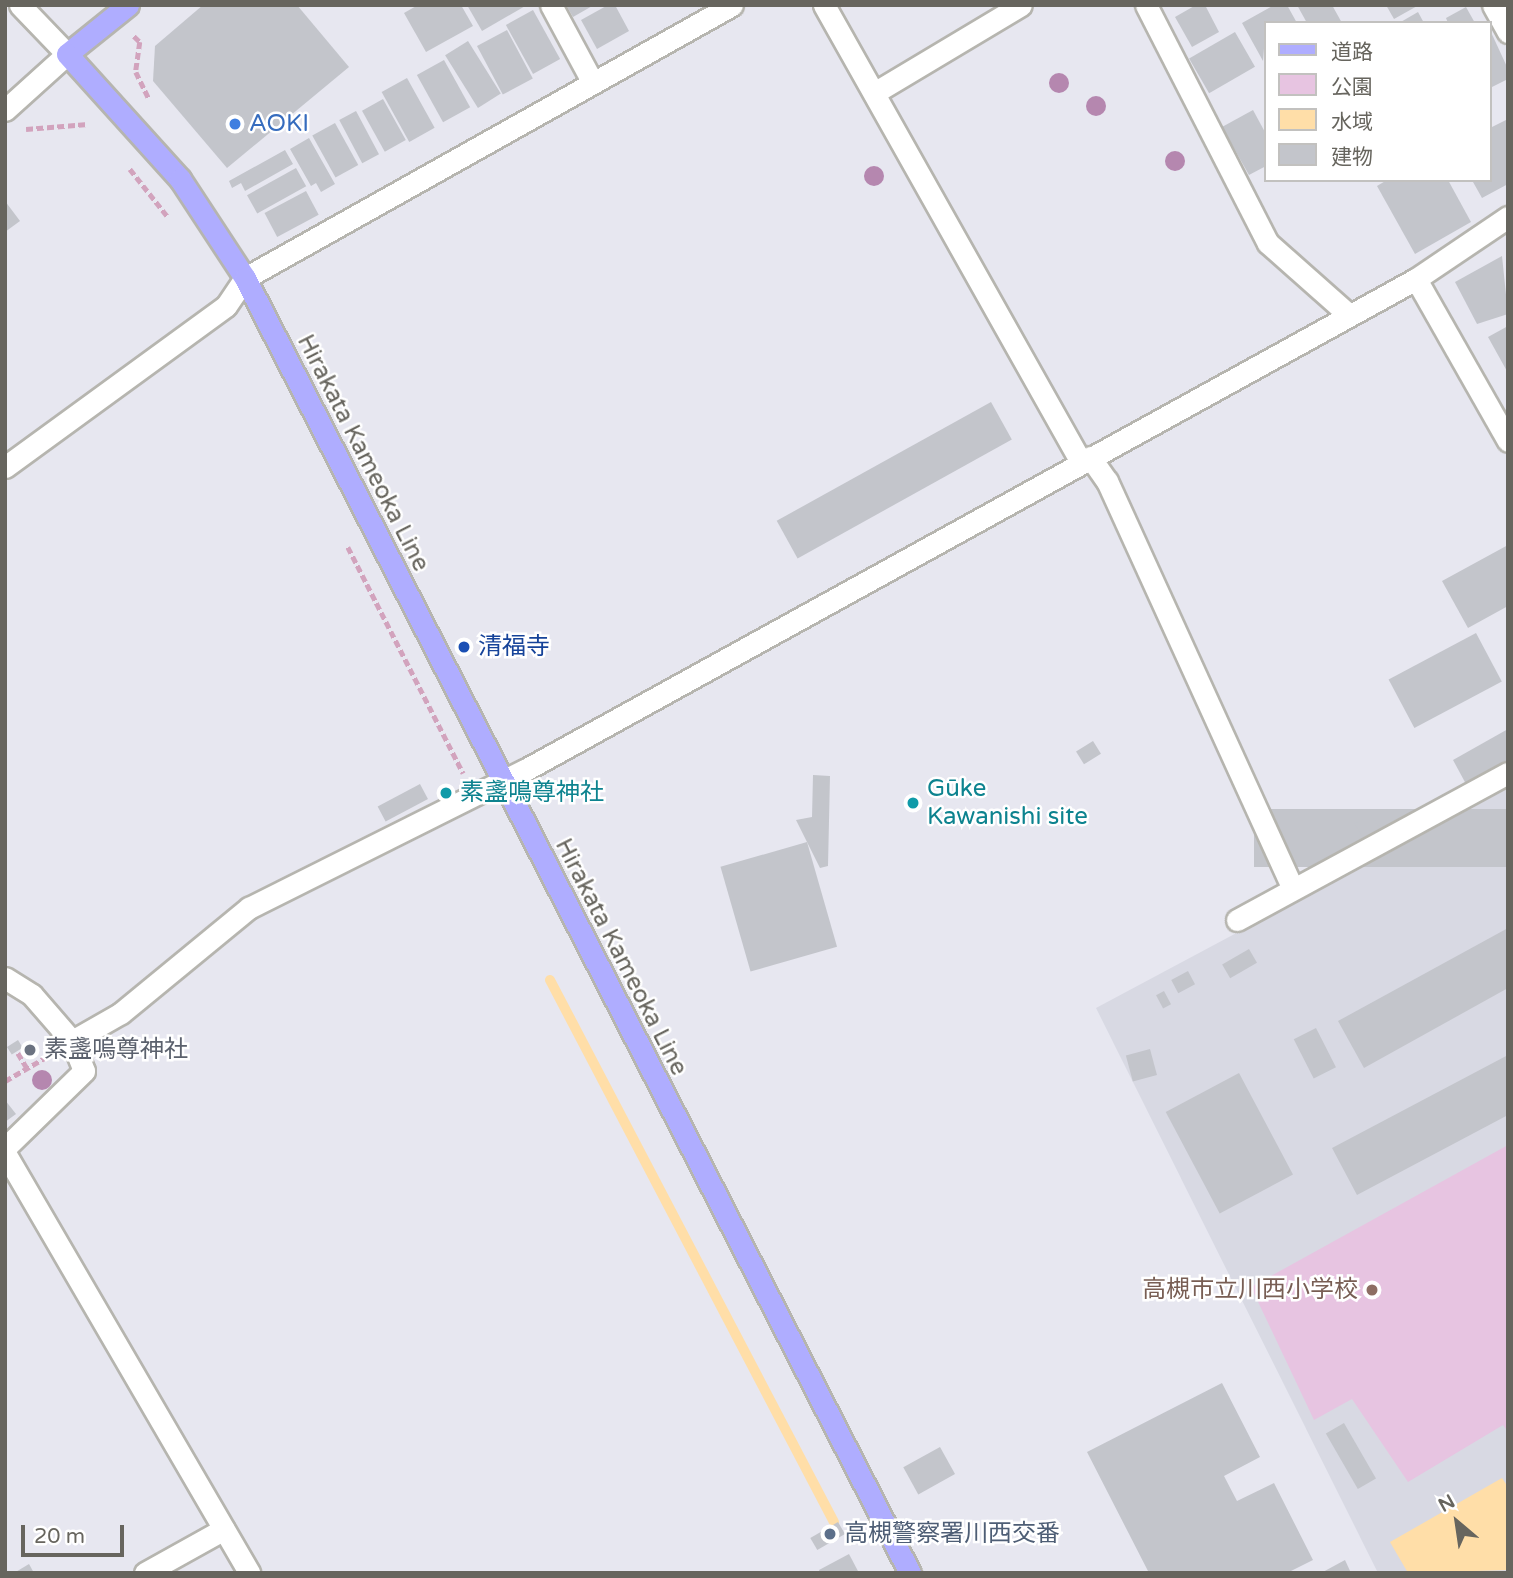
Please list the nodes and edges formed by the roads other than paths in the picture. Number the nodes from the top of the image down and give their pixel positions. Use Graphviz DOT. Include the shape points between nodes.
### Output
graph roads {
  1 [pos="20,5"];
  2 [pos="128,5"];
  3 [pos="551,5"];
  4 [pos="732,5"];
  5 [pos="824,5"];
  6 [pos="1021,5"];
  7 [pos="1146,5"];
  8 [pos="1493,5"];
  9 [pos="1508,33"];
  10 [pos="67,54"];
  11 [pos="592,81"];
  12 [pos="874,93"];
  13 [pos="5,110"];
  14 [pos="1508,217"];
  15 [pos="245,278"];
  16 [pos="1416,279"];
  17 [pos="1349,315"];
  18 [pos="1508,441"];
  19 [pos="1086,460"];
  20 [pos="5,467"];
  21 [pos="1508,773"];
  22 [pos="500,782"];
  23 [pos="1293,889"];
  24 [pos="1237,920"];
  25 [pos="5,978"];
  26 [pos="72,1041"];
  27 [pos="5,1147"];
  28 [pos="5,1153"];
  29 [pos="224,1529"];
  30 [pos="145,1573"];
  31 [pos="249,1573"];
  32 [pos="910,1573"];
  1 -- 10 [label="street"];
  2 -- 10 [label="main road"];
  3 -- 11 [label="street"];
  4 -- 11 [label="street"];
  5 -- 12 [label="street"];
  6 -- 12 [label="street"];
  7 -- 17 [label="street" via="1268,243"];
  8 -- 9 [label="street"];
  10 -- 13 [label="street"];
  10 -- 15 [label="main road, Hirakata Kameoka Line" via="180,179"];
  11 -- 15 [label="street"];
  12 -- 19 [label="street"];
  14 -- 16 [label="street"];
  15 -- 20 [label="street" via="226,306"];
  15 -- 22 [label="main road, Hirakata Kameoka Line"];
  16 -- 17 [label="street"];
  16 -- 18 [label="street"];
  17 -- 19 [label="street"];
  19 -- 22 [label="street"];
  19 -- 23 [label="street" via="1107,481"];
  21 -- 23 [label="street"];
  22 -- 26 [label="street" via="249,908 121,1013"];
  22 -- 32 [label="main road, Hirakata Kameoka Line"];
  23 -- 24 [label="street"];
  25 -- 26 [label="street" via="32,995"];
  26 -- 27 [label="street" via="84,1063 82,1079"];
  28 -- 29 [label="street"];
  29 -- 30 [label="street"];
  29 -- 31 [label="street"];
}
